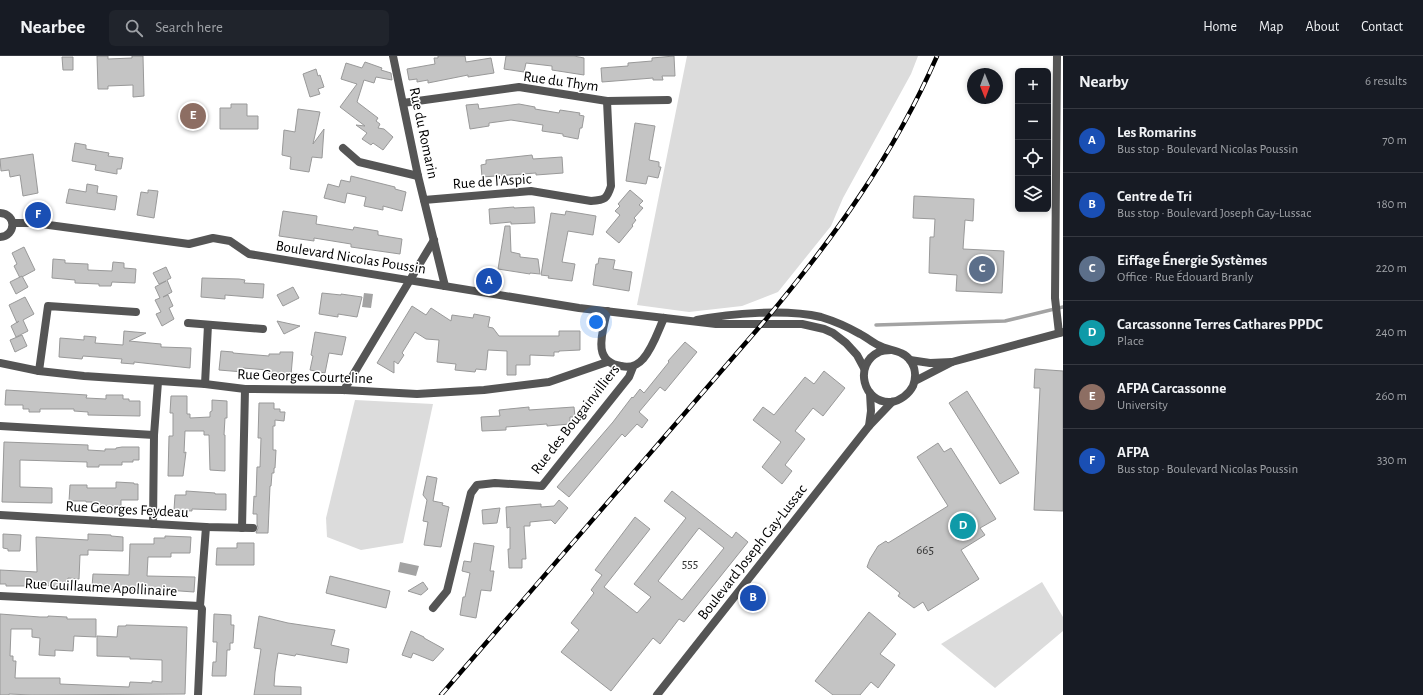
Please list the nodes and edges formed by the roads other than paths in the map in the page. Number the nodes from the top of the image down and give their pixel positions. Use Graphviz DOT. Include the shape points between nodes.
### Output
graph roads {
  1 [pos="393,56"];
  2 [pos="1057,56"];
  3 [pos="668,100"];
  4 [pos="607,101"];
  5 [pos="403,103"];
  6 [pos="343,148"];
  7 [pos="418,176"];
  8 [pos="424,200"];
  9 [pos="0,214"];
  10 [pos="13,223"];
  11 [pos="0,237"];
  12 [pos="434,240"];
  13 [pos="410,280"];
  14 [pos="445,286"];
  15 [pos="607,311"];
  16 [pos="136,312"];
  17 [pos="664,318"];
  18 [pos="688,322"];
  19 [pos="188,323"];
  20 [pos="208,325"];
  21 [pos="263,329"];
  22 [pos="1061,333"];
  23 [pos="891,350"];
  24 [pos="910,360"];
  25 [pos="607,362"];
  26 [pos="952,362"];
  27 [pos="0,363"];
  28 [pos="633,367"];
  29 [pos="864,368"];
  30 [pos="39,371"];
  31 [pos="915,381"];
  32 [pos="158,382"];
  33 [pos="205,384"];
  34 [pos="245,389"];
  35 [pos="344,390"];
  36 [pos="870,393"];
  37 [pos="892,402"];
  38 [pos="0,426"];
  39 [pos="869,426"];
  40 [pos="154,435"];
  41 [pos="0,515"];
  42 [pos="153,524"];
  43 [pos="206,527"];
  44 [pos="242,528"];
  45 [pos="253,528"];
  46 [pos="0,596"];
  47 [pos="200,606"];
  48 [pos="433,608"];
  49 [pos="198,695"];
  50 [pos="657,695"];
  1 -- 5 [label="street, Rue du Romarin"];
  2 -- 22 [label="street" via="1055,298"];
  3 -- 4 [label="street, Rue du Thym"];
  4 -- 5 [label="street, Rue du Thym" via="519,87"];
  4 -- 8 [label="street, Rue de l'Aspic" via="611,186 608,196 601,200 591,201 531,191"];
  5 -- 7 [label="street, Rue du Romarin"];
  6 -- 7 [label="street" via="360,162"];
  7 -- 8 [label="street, Rue du Romarin"];
  8 -- 12 [label="street, Rue du Romarin"];
  9 -- 10 [label="street" via="9,216"];
  10 -- 11 [label="street" via="10,233"];
  10 -- 13 [label="street, Boulevard Nicolas Poussin" via="34,223 189,244 213,238 230,241 249,254"];
  12 -- 13 [label="street"];
  12 -- 14 [label="street, Rue du Romarin"];
  13 -- 14 [label="street, Boulevard Nicolas Poussin"];
  13 -- 35 [label="street"];
  14 -- 15 [label="street, Boulevard Nicolas Poussin"];
  15 -- 17 [label="street, Boulevard Nicolas Poussin"];
  15 -- 25 [label="street" via="601,342"];
  16 -- 30 [label="street" via="48,306"];
  17 -- 18 [label="street, Boulevard Nicolas Poussin"];
  17 -- 28 [label="street" via="649,351 643,360"];
  18 -- 23 [label="street, Boulevard Nicolas Poussin" via="742,314 809,315 836,322"];
  18 -- 29 [label="street, Boulevard Nicolas Poussin" via="814,326 833,333 846,343"];
  19 -- 20 [label="street"];
  20 -- 21 [label="street"];
  20 -- 33 [label="street"];
  22 -- 26 [label="street"];
  23 -- 24 [label="street" via="902,353"];
  23 -- 29 [label="street" via="880,351 870,358"];
  24 -- 26 [label="street" via="930,363"];
  24 -- 31 [label="street" via="915,370"];
  25 -- 28 [label="street"];
  25 -- 35 [label="street, Rue Georges Courteline" via="549,382 484,390 416,394"];
  26 -- 31 [label="street"];
  27 -- 30 [label="street, Rue Georges Courteline"];
  28 -- 48 [label="street, Rue des Bougainvilliers" via="629,377 542,486 495,483 477,485 471,493 447,591"];
  29 -- 36 [label="street" via="865,386"];
  30 -- 32 [label="street, Rue Georges Courteline"];
  31 -- 37 [label="street" via="910,391"];
  32 -- 33 [label="street, Rue Georges Courteline"];
  32 -- 40 [label="street"];
  33 -- 34 [label="street, Rue Georges Courteline"];
  34 -- 35 [label="street, Rue Georges Courteline"];
  34 -- 44 [label="street"];
  36 -- 37 [label="street" via="880,400"];
  36 -- 39 [label="street"];
  37 -- 39 [label="street, Boulevard Joseph Gay-Lussac"];
  38 -- 40 [label="street"];
  39 -- 50 [label="street, Boulevard Joseph Gay-Lussac"];
  40 -- 42 [label="street"];
  41 -- 42 [label="street, Rue Georges Feydeau"];
  42 -- 43 [label="street, Rue Georges Feydeau"];
  43 -- 44 [label="street, Rue Georges Feydeau"];
  43 -- 47 [label="street"];
  44 -- 45 [label="street, Rue Georges Feydeau"];
  46 -- 47 [label="street, Rue Guillaume Apollinaire"];
  47 -- 49 [label="street" via="202,609"];
}
